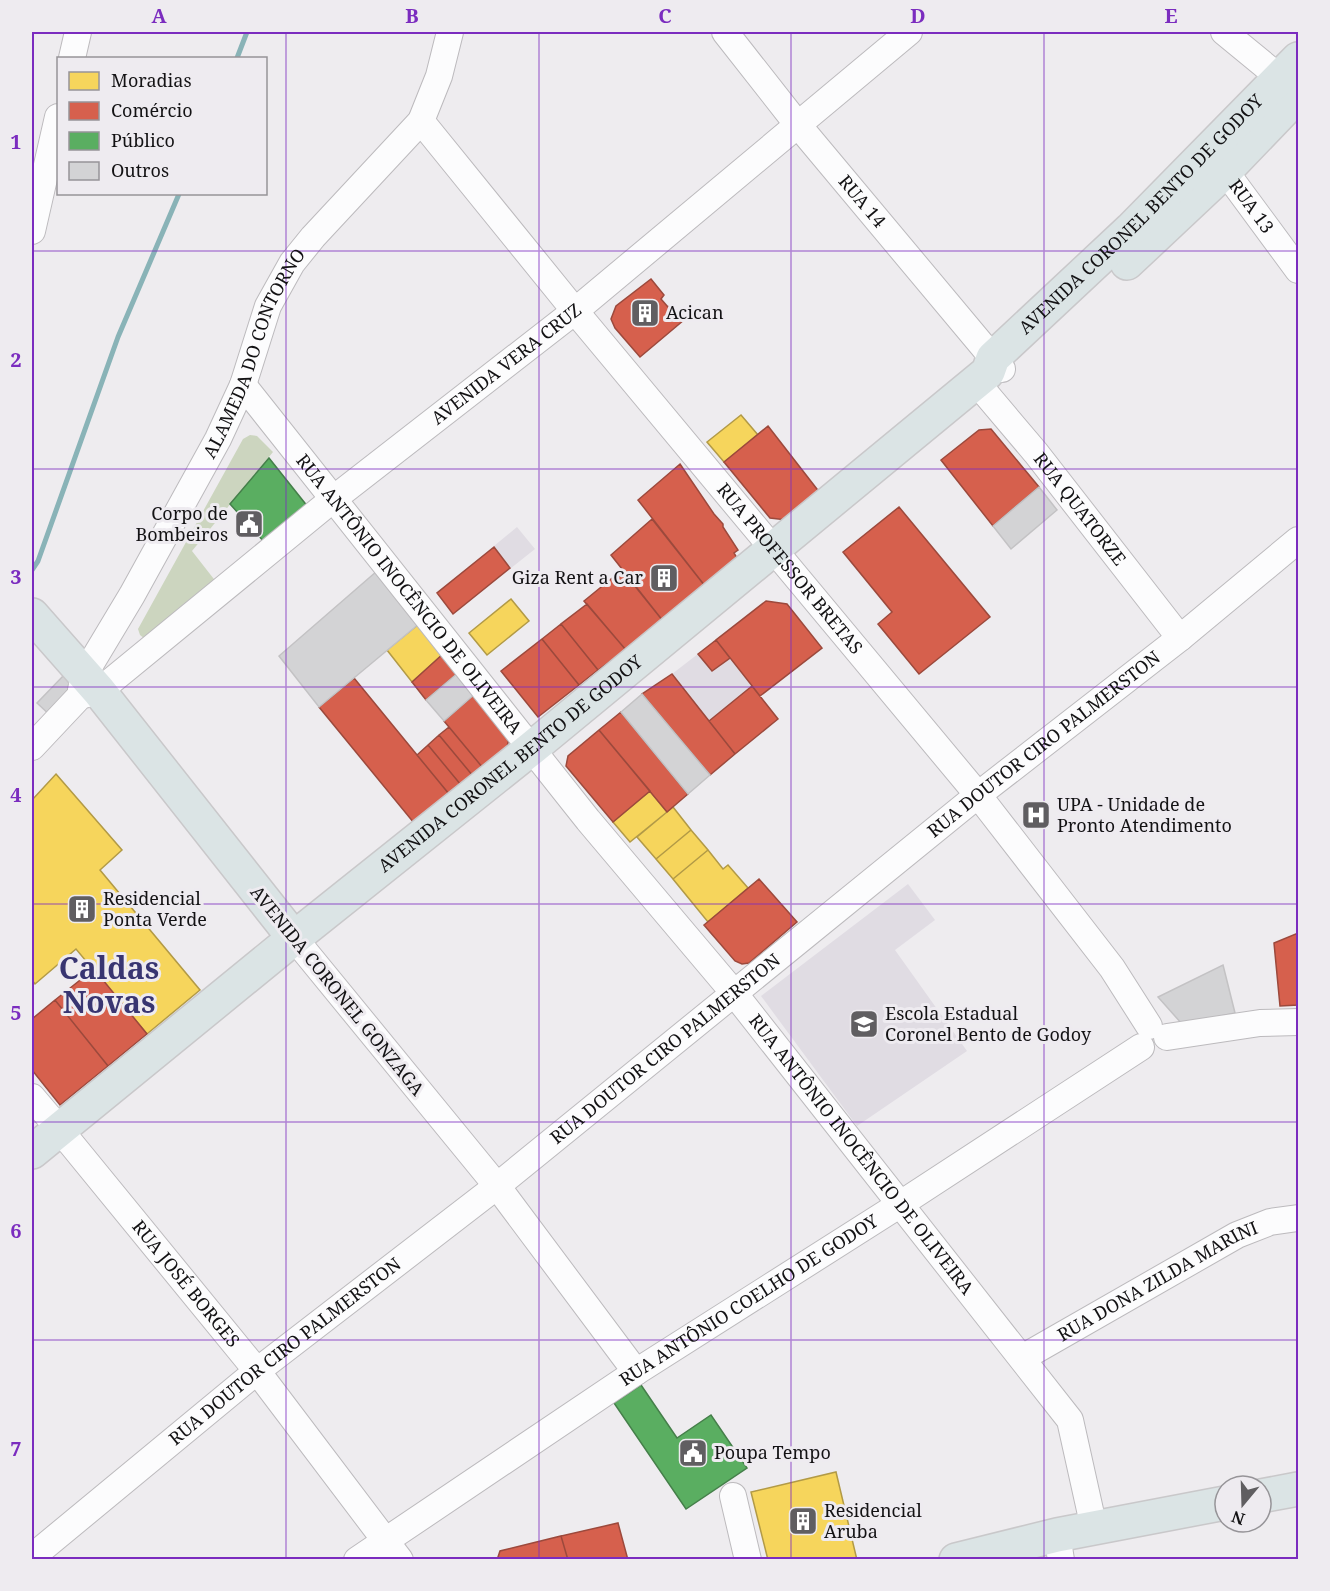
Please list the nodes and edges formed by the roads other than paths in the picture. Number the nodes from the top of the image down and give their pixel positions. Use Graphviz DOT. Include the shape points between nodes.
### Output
graph roads {
  1 [pos="78,32"];
  2 [pos="450,32"];
  3 [pos="725,32"];
  4 [pos="909,32"];
  5 [pos="1224,32"];
  6 [pos="72,57"];
  7 [pos="1292,78"];
  8 [pos="57,120"];
  9 [pos="421,121"];
  10 [pos="798,125"];
  11 [pos="39,170"];
  12 [pos="1225,171"];
  13 [pos="32,231"];
  14 [pos="1299,270"];
  15 [pos="575,311"];
  16 [pos="990,370"];
  17 [pos="243,385"];
  18 [pos="332,500"];
  19 [pos="1299,540"];
  20 [pos="775,549"];
  21 [pos="32,615"];
  22 [pos="1180,638"];
  23 [pos="88,687"];
  24 [pos="32,747"];
  25 [pos="532,748"];
  26 [pos="978,795"];
  27 [pos="294,938"];
  28 [pos="734,993"];
  29 [pos="1299,1022"];
  30 [pos="1152,1036"];
  31 [pos="32,1097"];
  32 [pos="60,1130"];
  33 [pos="32,1152"];
  34 [pos="497,1186"];
  35 [pos="899,1205"];
  36 [pos="1299,1218"];
  37 [pos="1022,1358"];
  38 [pos="256,1371"];
  39 [pos="636,1372"];
  40 [pos="1299,1489"];
  41 [pos="1273,1494"];
  42 [pos="733,1496"];
  43 [pos="1213,1505"];
  44 [pos="1094,1528"];
  45 [pos="1059,1547"];
  46 [pos="392,1551"];
  47 [pos="32,1557"];
  48 [pos="357,1560"];
  49 [pos="748,1560"];
  50 [pos="956,1560"];
  1 -- 6 [label="street"];
  2 -- 9 [label="street, ALAMEDA DO CONTORNO" via="439,76"];
  3 -- 10 [label="street, RUA 14"];
  4 -- 10 [label="street, AVENIDA VERA CRUZ"];
  5 -- 7 [label="street"];
  7 -- 12 [label="main road, AVENIDA CORONEL BENTO DE GODOY"];
  7 -- 16 [label="main road, AVENIDA CORONEL BENTO DE GODOY" via="1131,229"];
  8 -- 11 [label="street"];
  9 -- 15 [label="street, RUA PROFESSOR BRETAS"];
  9 -- 17 [label="street, ALAMEDA DO CONTORNO" via="292,263 268,306"];
  10 -- 15 [label="street, AVENIDA VERA CRUZ"];
  10 -- 16 [label="street, RUA 14"];
  11 -- 13 [label="street"];
  12 -- 14 [label="street, RUA 13"];
  12 -- 16 [label="main road, AVENIDA CORONEL BENTO DE GODOY" via="1019,359"];
  15 -- 18 [label="street, AVENIDA VERA CRUZ"];
  15 -- 20 [label="street, RUA PROFESSOR BRETAS"];
  16 -- 20 [label="main road, AVENIDA CORONEL BENTO DE GODOY"];
  16 -- 22 [label="street, RUA QUATORZE" via="1036,453"];
  17 -- 18 [label="street, RUA ANTÔNIO INOCÊNCIO DE OLIVEIRA"];
  17 -- 23 [label="street, ALAMEDA DO CONTORNO"];
  18 -- 23 [label="street, AVENIDA VERA CRUZ"];
  18 -- 25 [label="street, RUA ANTÔNIO INOCÊNCIO DE OLIVEIRA"];
  19 -- 22 [label="street, RUA DOUTOR CIRO PALMERSTON"];
  20 -- 25 [label="main road, AVENIDA CORONEL BENTO DE GODOY"];
  20 -- 26 [label="street, RUA PROFESSOR BRETAS"];
  21 -- 23 [label="main road, AVENIDA CORONEL GONZAGA"];
  22 -- 26 [label="street, RUA DOUTOR CIRO PALMERSTON"];
  23 -- 24 [label="street, ALAMEDA DO CONTORNO"];
  23 -- 27 [label="main road, AVENIDA CORONEL GONZAGA"];
  25 -- 27 [label="main road, AVENIDA CORONEL BENTO DE GODOY"];
  25 -- 28 [label="street, RUA ANTÔNIO INOCÊNCIO DE OLIVEIRA"];
  26 -- 28 [label="street, RUA DOUTOR CIRO PALMERSTON"];
  26 -- 30 [label="street, RUA PROFESSOR BRETAS" via="1112,968"];
  27 -- 32 [label="main road, AVENIDA CORONEL BENTO DE GODOY"];
  27 -- 34 [label="street, AVENIDA CORONEL GONZAGA"];
  28 -- 34 [label="street, RUA DOUTOR CIRO PALMERSTON"];
  28 -- 35 [label="street, RUA ANTÔNIO INOCÊNCIO DE OLIVEIRA"];
  29 -- 30 [label="street, RUA ANTÔNIO COELHO DE GODOY"];
  30 -- 35 [label="street, RUA ANTÔNIO COELHO DE GODOY"];
  31 -- 32 [label="street, RUA JOSÉ BORGES"];
  32 -- 33 [label="main road, AVENIDA CORONEL BENTO DE GODOY"];
  32 -- 38 [label="street, RUA JOSÉ BORGES"];
  34 -- 38 [label="street, RUA DOUTOR CIRO PALMERSTON"];
  34 -- 39 [label="street, AVENIDA CORONEL GONZAGA"];
  35 -- 37 [label="street, RUA ANTÔNIO INOCÊNCIO DE OLIVEIRA"];
  35 -- 39 [label="street, RUA ANTÔNIO COELHO DE GODOY"];
  36 -- 37 [label="street, RUA DONA ZILDA MARINI" via="1270,1222 1237,1235"];
  37 -- 44 [label="street, RUA ANTÔNIO INOCÊNCIO DE OLIVEIRA" via="1070,1420"];
  38 -- 46 [label="street, RUA JOSÉ BORGES"];
  38 -- 47 [label="street, RUA DOUTOR CIRO PALMERSTON"];
  39 -- 46 [label="street, RUA ANTÔNIO COELHO DE GODOY"];
  40 -- 41 [label="main road"];
  42 -- 49 [label="street"];
  43 -- 44 [label="main road"];
  44 -- 45 [label="main road"];
  45 -- 50 [label="main road"];
  46 -- 48 [label="street, RUA ANTÔNIO COELHO DE GODOY"];
}
